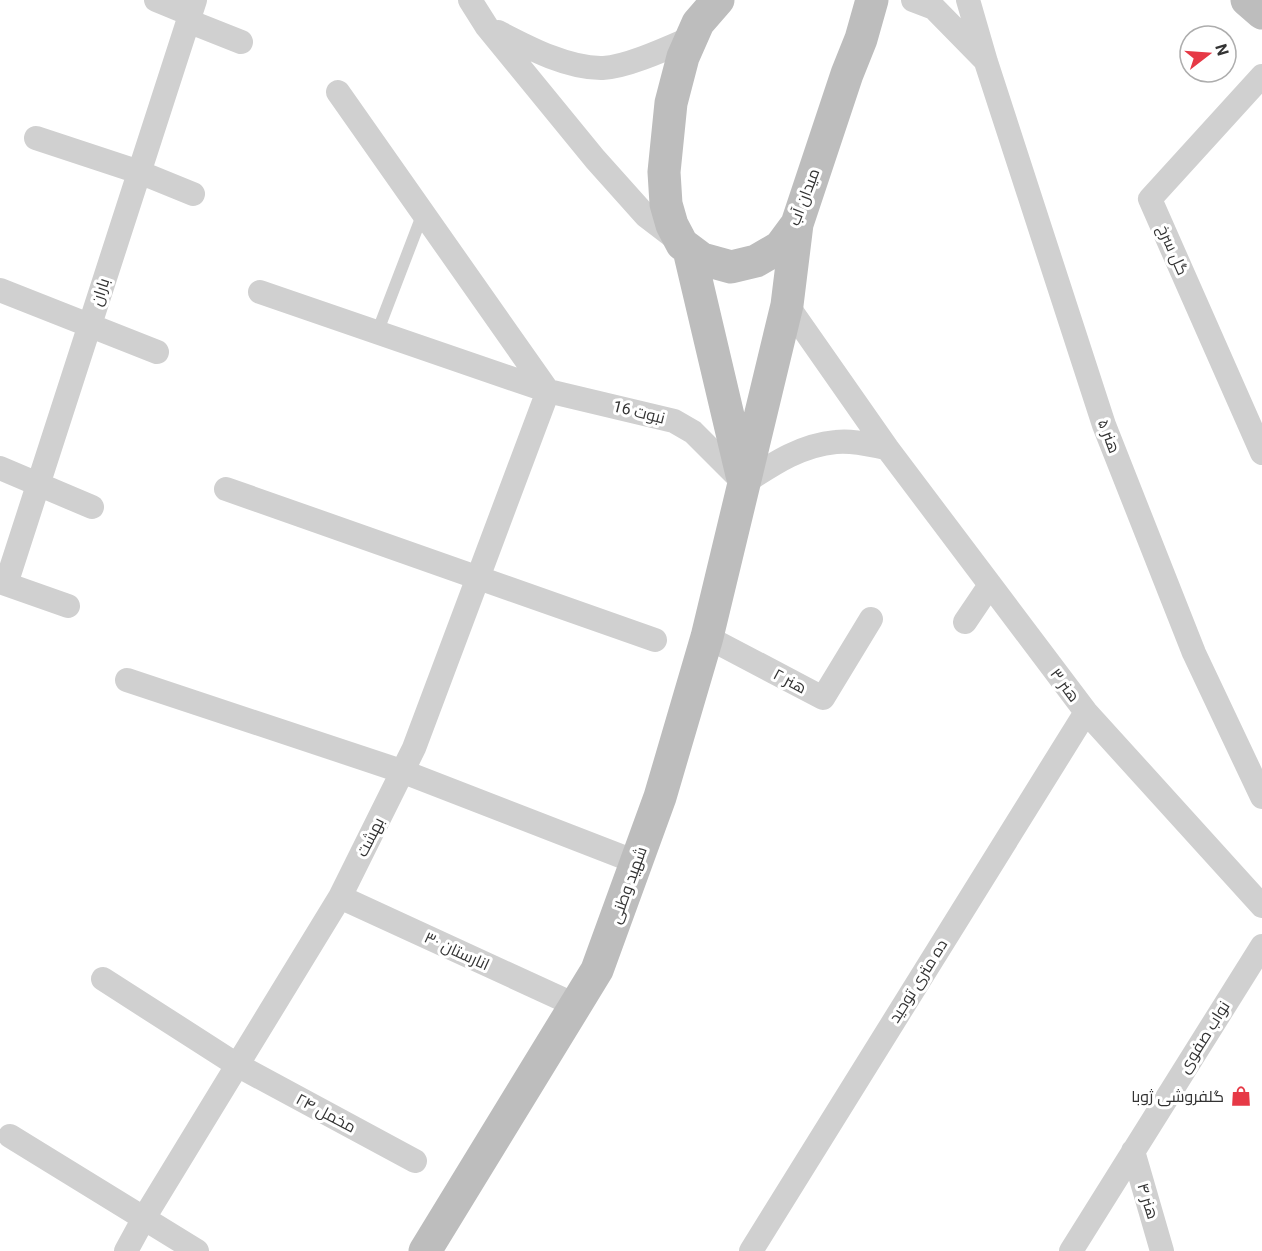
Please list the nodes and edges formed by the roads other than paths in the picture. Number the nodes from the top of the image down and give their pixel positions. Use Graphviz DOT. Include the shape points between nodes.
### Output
graph roads {
  1 [pos="156,0"];
  2 [pos="470,0"];
  3 [pos="718,0"];
  4 [pos="872,0"];
  5 [pos="913,0"];
  6 [pos="968,0"];
  7 [pos="1247,0"];
  8 [pos="191,11"];
  9 [pos="1262,13"];
  10 [pos="488,27"];
  11 [pos="691,38"];
  12 [pos="242,42"];
  13 [pos="986,62"];
  14 [pos="1262,76"];
  15 [pos="338,92"];
  16 [pos="36,138"];
  17 [pos="139,172"];
  18 [pos="194,194"];
  19 [pos="423,213"];
  20 [pos="797,224"];
  21 [pos="685,247"];
  22 [pos="0,290"];
  23 [pos="260,292"];
  24 [pos="787,305"];
  25 [pos="90,324"];
  26 [pos="377,333"];
  27 [pos="157,352"];
  28 [pos="548,392"];
  29 [pos="887,448"];
  30 [pos="1262,453"];
  31 [pos="0,468"];
  32 [pos="744,483"];
  33 [pos="38,484"];
  34 [pos="226,489"];
  35 [pos="92,507"];
  36 [pos="477,578"];
  37 [pos="3,583"];
  38 [pos="990,585"];
  39 [pos="68,606"];
  40 [pos="871,619"];
  41 [pos="965,622"];
  42 [pos="707,637"];
  43 [pos="655,640"];
  44 [pos="127,680"];
  45 [pos="1086,712"];
  46 [pos="404,772"];
  47 [pos="1262,797"];
  48 [pos="636,862"];
  49 [pos="340,897"];
  50 [pos="1262,906"];
  51 [pos="1262,946"];
  52 [pos="103,979"];
  53 [pos="575,1005"];
  54 [pos="237,1065"];
  55 [pos="10,1136"];
  56 [pos="1133,1151"];
  57 [pos="415,1161"];
  58 [pos="144,1218"];
  59 [pos="126,1251"];
  60 [pos="197,1251"];
  61 [pos="425,1251"];
  62 [pos="751,1251"];
  63 [pos="1071,1251"];
  64 [pos="1162,1251"];
  1 -- 8 [label="street"];
  2 -- 10 [label="street"];
  3 -- 11 [label="main road"];
  4 -- 20 [label="main road, میدان آب"];
  5 -- 13 [label="street" via="934,8"];
  6 -- 13 [label="street, هنر ۵"];
  7 -- 9 [label="main road"];
  8 -- 12 [label="street"];
  8 -- 17 [label="street, باران"];
  10 -- 11 [label="street" via="534,51 583,67 604,68"];
  10 -- 21 [label="street" via="646,216"];
  11 -- 21 [label="main road" via="671,103 664,172 666,204"];
  13 -- 47 [label="street, هنر ۵" via="1104,425 1194,652"];
  14 -- 30 [label="street, گل سرخ" via="1150,199"];
  15 -- 19 [label="street"];
  16 -- 17 [label="street"];
  17 -- 18 [label="street"];
  17 -- 25 [label="street, باران"];
  19 -- 26 [label="lane"];
  19 -- 28 [label="street"];
  20 -- 21 [label="main road, میدان آب" via="780,247 756,261 731,267 702,259"];
  20 -- 24 [label="main road, شهید وطنی"];
  21 -- 32 [label="main road"];
  22 -- 25 [label="street"];
  23 -- 26 [label="street, نبوت 16"];
  24 -- 29 [label="street, هنر ۳"];
  24 -- 32 [label="main road, شهید وطنی"];
  25 -- 27 [label="street"];
  25 -- 33 [label="street, باران"];
  26 -- 28 [label="street, نبوت 16"];
  28 -- 32 [label="street, نبوت 16" via="674,421 693,432"];
  28 -- 36 [label="street, بهشت"];
  29 -- 32 [label="street" via="838,441 814,446 784,457"];
  29 -- 38 [label="street, هنر ۳"];
  31 -- 33 [label="street"];
  32 -- 42 [label="main road, شهید وطنی"];
  33 -- 35 [label="street"];
  33 -- 37 [label="street, باران"];
  34 -- 36 [label="street"];
  36 -- 43 [label="street"];
  36 -- 46 [label="street, بهشت"];
  37 -- 39 [label="street"];
  38 -- 41 [label="street"];
  38 -- 45 [label="street, هنر ۳"];
  40 -- 42 [label="street, هنر ۲" via="823,698"];
  42 -- 48 [label="main road, شهید وطنی" via="660,797"];
  44 -- 46 [label="street"];
  45 -- 50 [label="street, هنر ۳"];
  45 -- 62 [label="street, ده متری توحید"];
  46 -- 48 [label="street"];
  46 -- 49 [label="street, بهشت"];
  48 -- 53 [label="main road, شهید وطنی" via="597,970"];
  49 -- 53 [label="street, انارستان ۳۰"];
  49 -- 54 [label="street, بهشت"];
  51 -- 56 [label="street, نواب صفوی"];
  52 -- 54 [label="street, مخمل ۲۴"];
  53 -- 61 [label="main road, شهید وطنی"];
  54 -- 57 [label="street, مخمل ۲۴"];
  54 -- 58 [label="street, بهشت"];
  55 -- 58 [label="street"];
  56 -- 63 [label="street, نواب صفوی"];
  56 -- 64 [label="street, هنر ۴"];
  58 -- 59 [label="street, بهشت"];
  58 -- 60 [label="street"];
}
